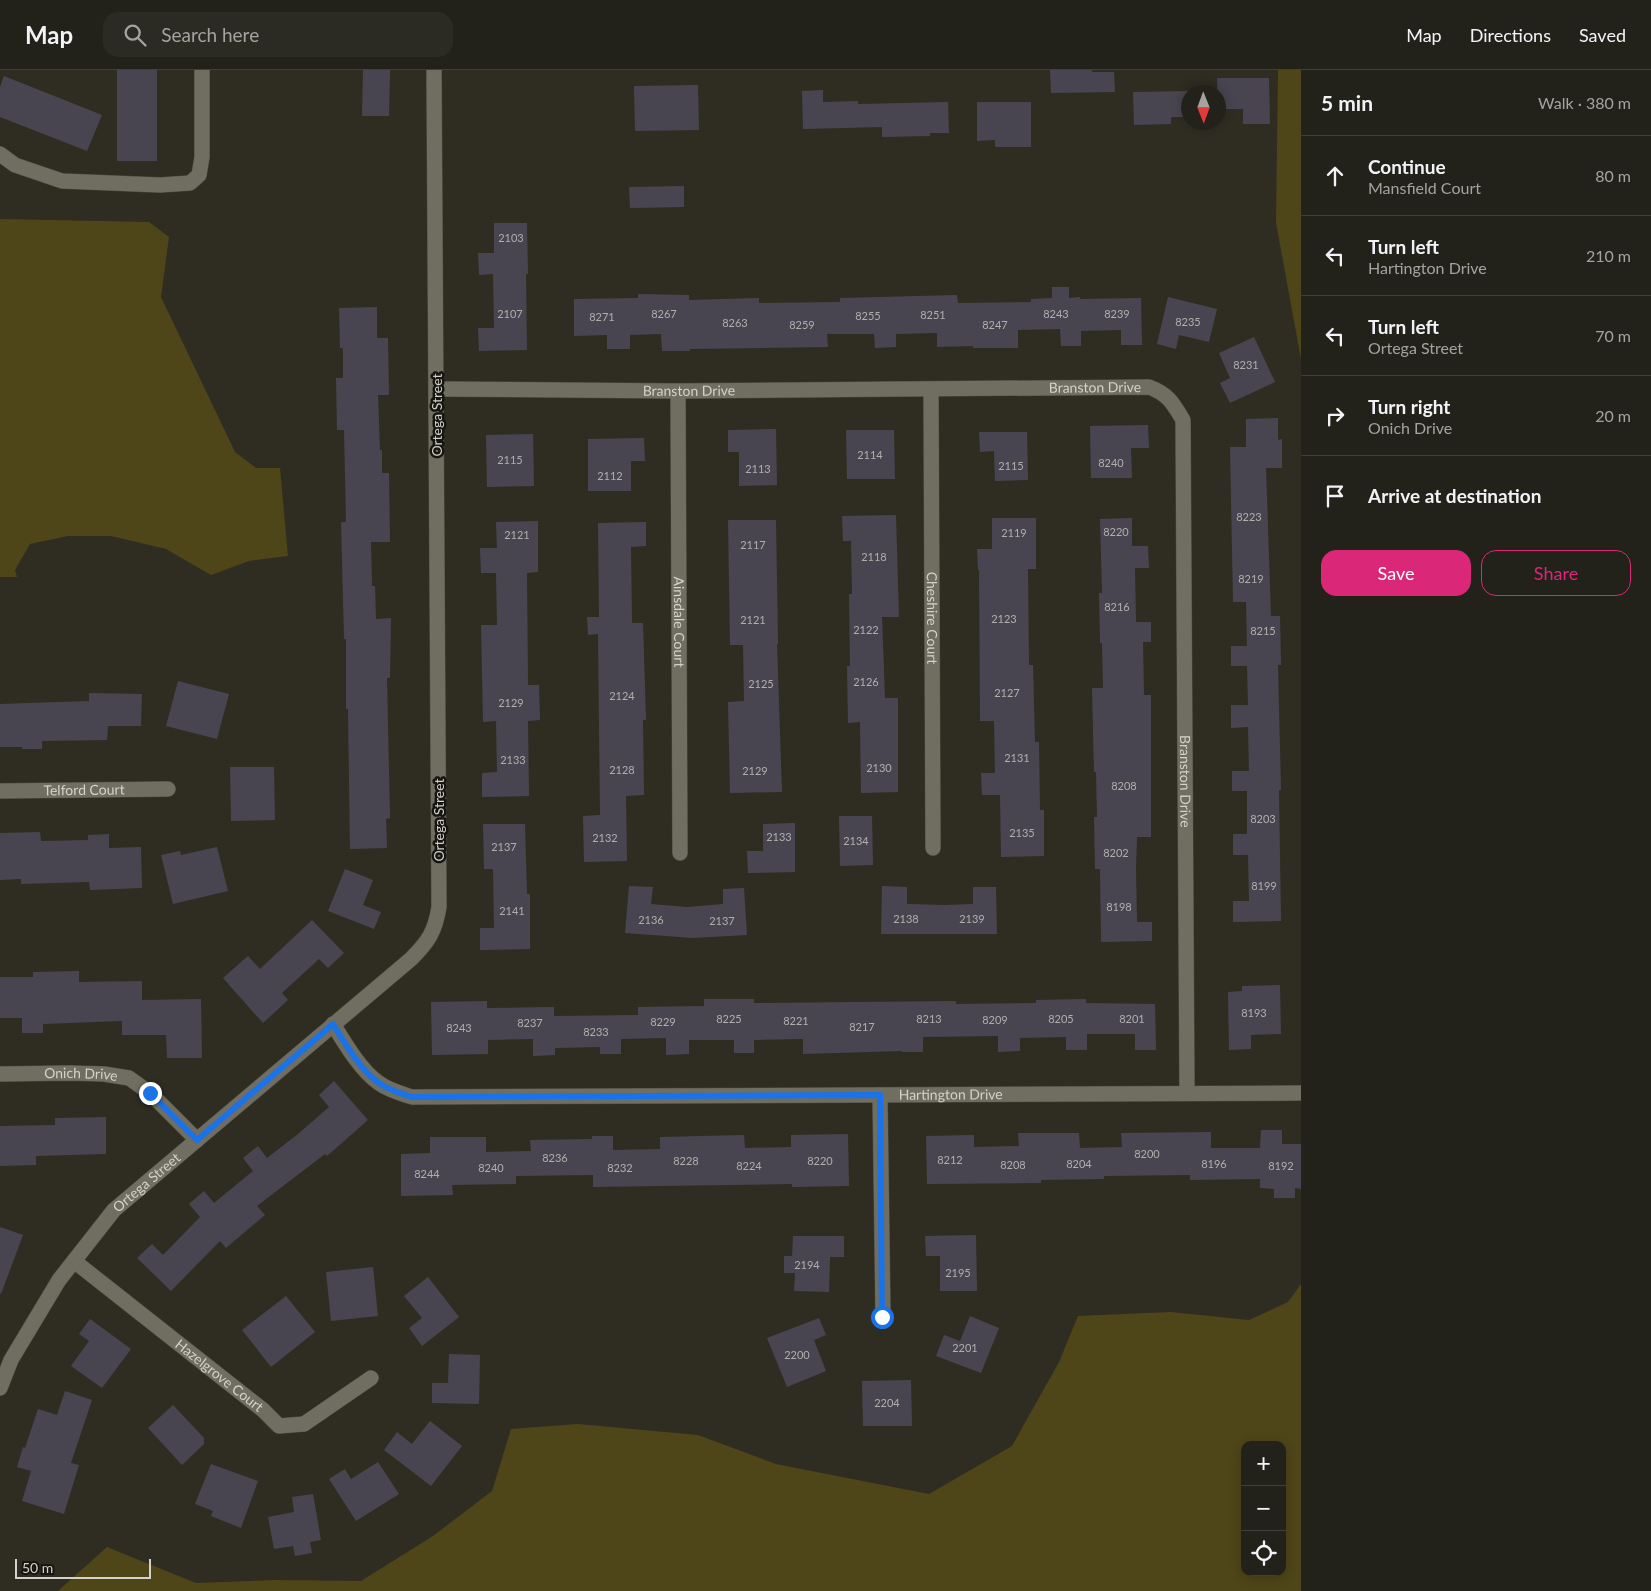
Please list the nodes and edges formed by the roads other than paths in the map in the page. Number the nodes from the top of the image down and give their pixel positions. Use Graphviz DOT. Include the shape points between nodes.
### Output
graph roads {
  1 [pos="202,70"];
  2 [pos="434,70"];
  3 [pos="0,154"];
  4 [pos="437,389"];
  5 [pos="931,389"];
  6 [pos="678,390"];
  7 [pos="168,789"];
  8 [pos="0,791"];
  9 [pos="933,848"];
  10 [pos="680,853"];
  11 [pos="333,1024"];
  12 [pos="0,1074"];
  13 [pos="1187,1093"];
  14 [pos="1301,1094"];
  15 [pos="880,1095"];
  16 [pos="197,1140"];
  17 [pos="74,1261"];
  18 [pos="882,1317"];
  19 [pos="5,1358"];
  20 [pos="371,1378"];
  21 [pos="0,1388"];
  1 -- 3 [label="street" via="202,156 199,175 190,183 62,181 15,165"];
  2 -- 4 [label="street, Ortega Street"];
  4 -- 6 [label="street, Branston Drive"];
  4 -- 11 [label="street, Ortega Street" via="437,925 427,944"];
  5 -- 6 [label="street, Branston Drive"];
  5 -- 9 [label="street, Cheshire Court"];
  5 -- 13 [label="street, Branston Drive" via="1148,387 1161,392 1172,402 1183,420"];
  6 -- 10 [label="street, Ainsdale Court"];
  7 -- 8 [label="street, Telford Court"];
  11 -- 15 [label="street, Hartington Drive" via="352,1055 378,1083 412,1097"];
  11 -- 16 [label="street, Ortega Street"];
  12 -- 16 [label="street, Onich Drive" via="104,1074 129,1078 150,1093"];
  13 -- 14 [label="street, Hartington Drive"];
  13 -- 15 [label="street, Hartington Drive"];
  15 -- 18 [label="street"];
  16 -- 17 [label="street, Ortega Street" via="114,1210"];
  17 -- 19 [label="street, Ortega Street"];
  17 -- 20 [label="street, Hazelgrove Court" via="263,1410 278,1426 304,1424"];
  19 -- 21 [label="street, Ortega Street"];
}
